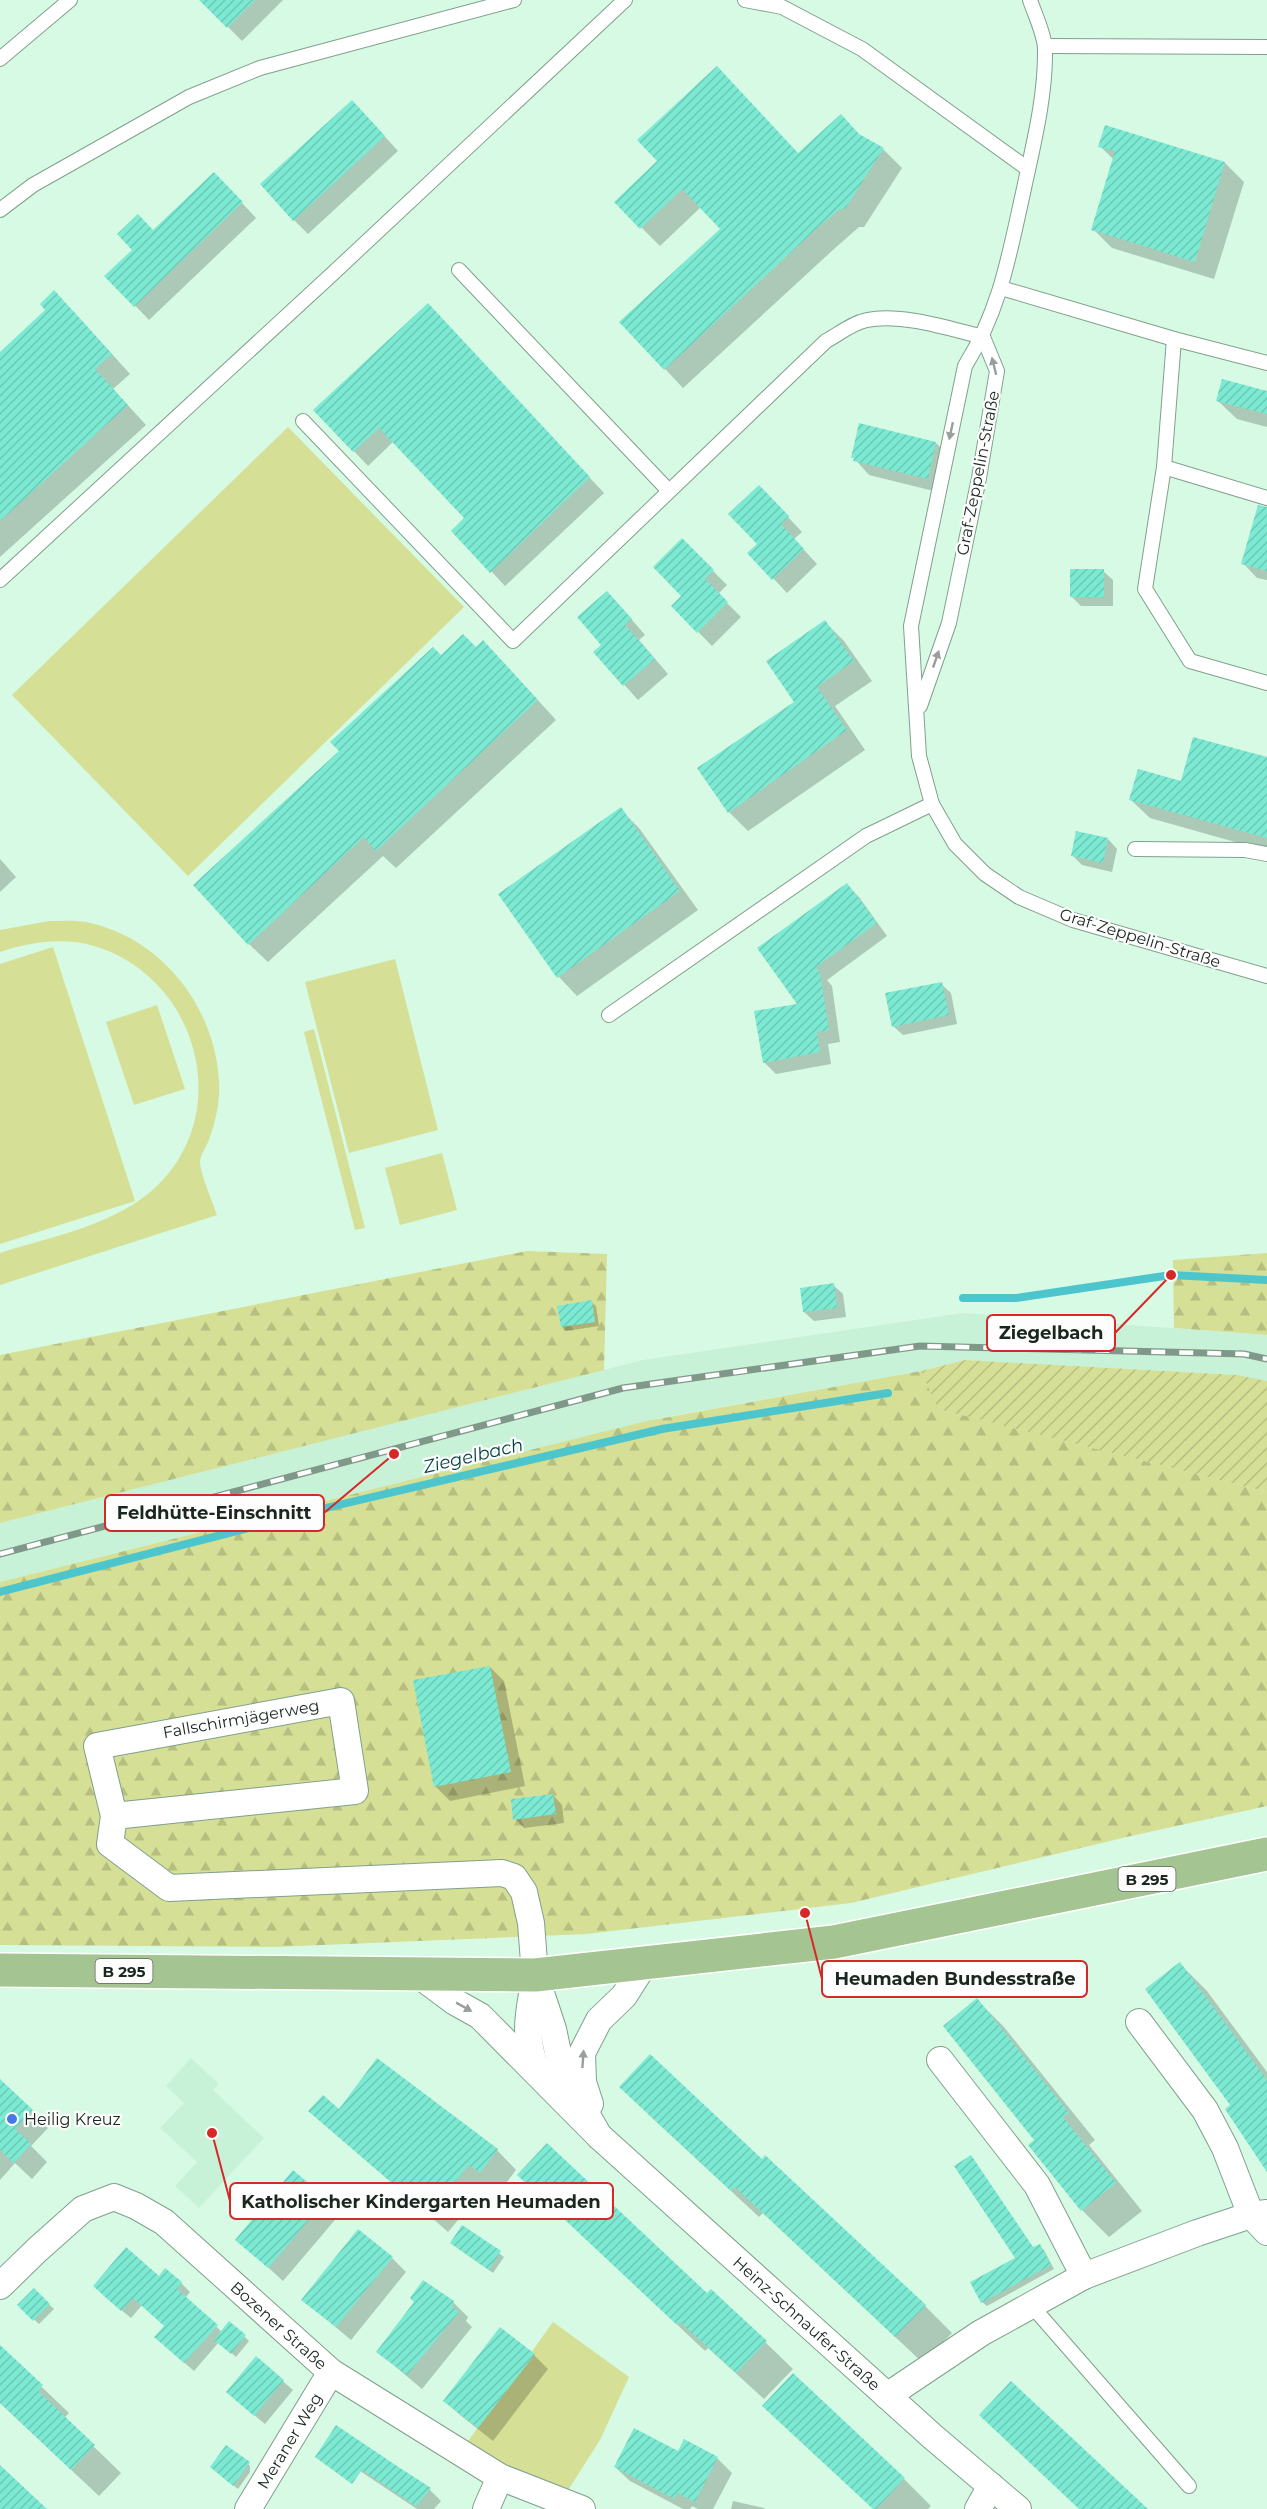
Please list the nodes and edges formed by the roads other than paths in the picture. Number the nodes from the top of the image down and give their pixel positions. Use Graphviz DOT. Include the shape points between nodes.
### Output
graph roads {
  1 [pos="70,0"];
  2 [pos="514,0"];
  3 [pos="625,0"];
  4 [pos="745,0"];
  5 [pos="1030,0"];
  6 [pos="1045,46"];
  7 [pos="1267,47"];
  8 [pos="0,59"];
  9 [pos="1028,169"];
  10 [pos="0,210"];
  11 [pos="459,270"];
  12 [pos="1001,288"];
  13 [pos="983,337"];
  14 [pos="1174,339"];
  15 [pos="1267,363"];
  16 [pos="303,421"];
  17 [pos="1164,467"];
  18 [pos="669,491"];
  19 [pos="1267,498"];
  20 [pos="0,580"];
  21 [pos="1267,683"];
  22 [pos="917,714"];
  23 [pos="932,804"];
  24 [pos="1136,849"];
  25 [pos="1267,854"];
  26 [pos="1267,976"];
  27 [pos="609,1015"];
  28 [pos="114,1816"];
  29 [pos="1267,1854"];
  30 [pos="645,1963"];
  31 [pos="0,1970"];
  32 [pos="416,1973"];
  33 [pos="535,1975"];
  34 [pos="1139,2022"];
  35 [pos="940,2060"];
  36 [pos="540,2078"];
  37 [pos="599,2136"];
  38 [pos="1262,2220"];
  39 [pos="1084,2276"];
  40 [pos="0,2286"];
  41 [pos="1031,2305"];
  42 [pos="331,2372"];
  43 [pos="888,2396"];
  44 [pos="500,2477"];
  45 [pos="990,2486"];
  46 [pos="1189,2486"];
  47 [pos="248,2509"];
  48 [pos="486,2509"];
  49 [pos="582,2509"];
  50 [pos="978,2509"];
  51 [pos="1018,2509"];
  1 -- 8 [label="lane"];
  2 -- 10 [label="lane" via="260,68 189,98 33,185"];
  3 -- 20 [label="lane"];
  4 -- 9 [label="lane" via="782,7 862,48"];
  5 -- 6 [label="lane, Graf-Zeppelin-Straße"];
  6 -- 7 [label="lane"];
  6 -- 9 [label="lane, Graf-Zeppelin-Straße" via="1042,94"];
  9 -- 12 [label="lane, Graf-Zeppelin-Straße"];
  11 -- 18 [label="lane"];
  12 -- 13 [label="lane, Graf-Zeppelin-Straße"];
  12 -- 14 [label="lane"];
  13 -- 18 [label="lane" via="893,319 868,320 848,328 826,341"];
  13 -- 22 [label="lane, Graf-Zeppelin-Straße, one-way" via="965,366 911,626"];
  22 -- 13 [label="lane, Graf-Zeppelin-Straße, one-way" via="949,623 979,478 997,371"];
  14 -- 15 [label="lane"];
  14 -- 17 [label="lane"];
  16 -- 18 [label="lane" via="513,641"];
  17 -- 19 [label="lane"];
  17 -- 21 [label="lane" via="1145,589 1191,661"];
  22 -- 23 [label="lane, Graf-Zeppelin-Straße" via="919,756"];
  23 -- 26 [label="lane, Graf-Zeppelin-Straße" via="954,844 985,874 1019,897 1073,920"];
  23 -- 27 [label="lane" via="866,836"];
  24 -- 25 [label="lane" via="1245,850"];
  28 -- 28 [label="street, Fallschirmjägerweg" via="98,1746 341,1701 355,1791"];
  28 -- 33 [label="street, Fallschirmjägerweg" via="110,1844 169,1887 502,1873 514,1876 524,1892 531,1923"];
  29 -- 30 [label="main road, B 295" via="834,1942"];
  30 -- 33 [label="main road, B 295"];
  37 -- 30 [label="street, one-way" via="583,2082 582,2054 599,2020 624,1996"];
  31 -- 32 [label="main road, B 295"];
  32 -- 33 [label="main road, B 295"];
  32 -- 36 [label="street, Heinz-Schnaufer-Straße, one-way" via="480,2016"];
  33 -- 36 [label="street, Heinz-Schnaufer-Straße" via="526,2031"];
  33 -- 37 [label="street, Heinz-Schnaufer-Straße" via="562,2072"];
  34 -- 38 [label="street" via="1205,2110"];
  35 -- 39 [label="street" via="1037,2185"];
  36 -- 37 [label="street, Heinz-Schnaufer-Straße"];
  37 -- 43 [label="street, Heinz-Schnaufer-Straße"];
  38 -- 39 [label="street"];
  39 -- 41 [label="street"];
  40 -- 42 [label="street, Bozener Straße" via="83,2209 114,2197 164,2222"];
  41 -- 43 [label="street" via="981,2332"];
  41 -- 46 [label="lane"];
  42 -- 44 [label="street, Bozener Straße"];
  42 -- 47 [label="street, Meraner Weg"];
  43 -- 45 [label="street, Heinz-Schnaufer-Straße"];
  44 -- 48 [label="street"];
  44 -- 49 [label="street, Bozener Straße"];
  45 -- 50 [label="street"];
  45 -- 51 [label="street, Heinz-Schnaufer-Straße"];
}
